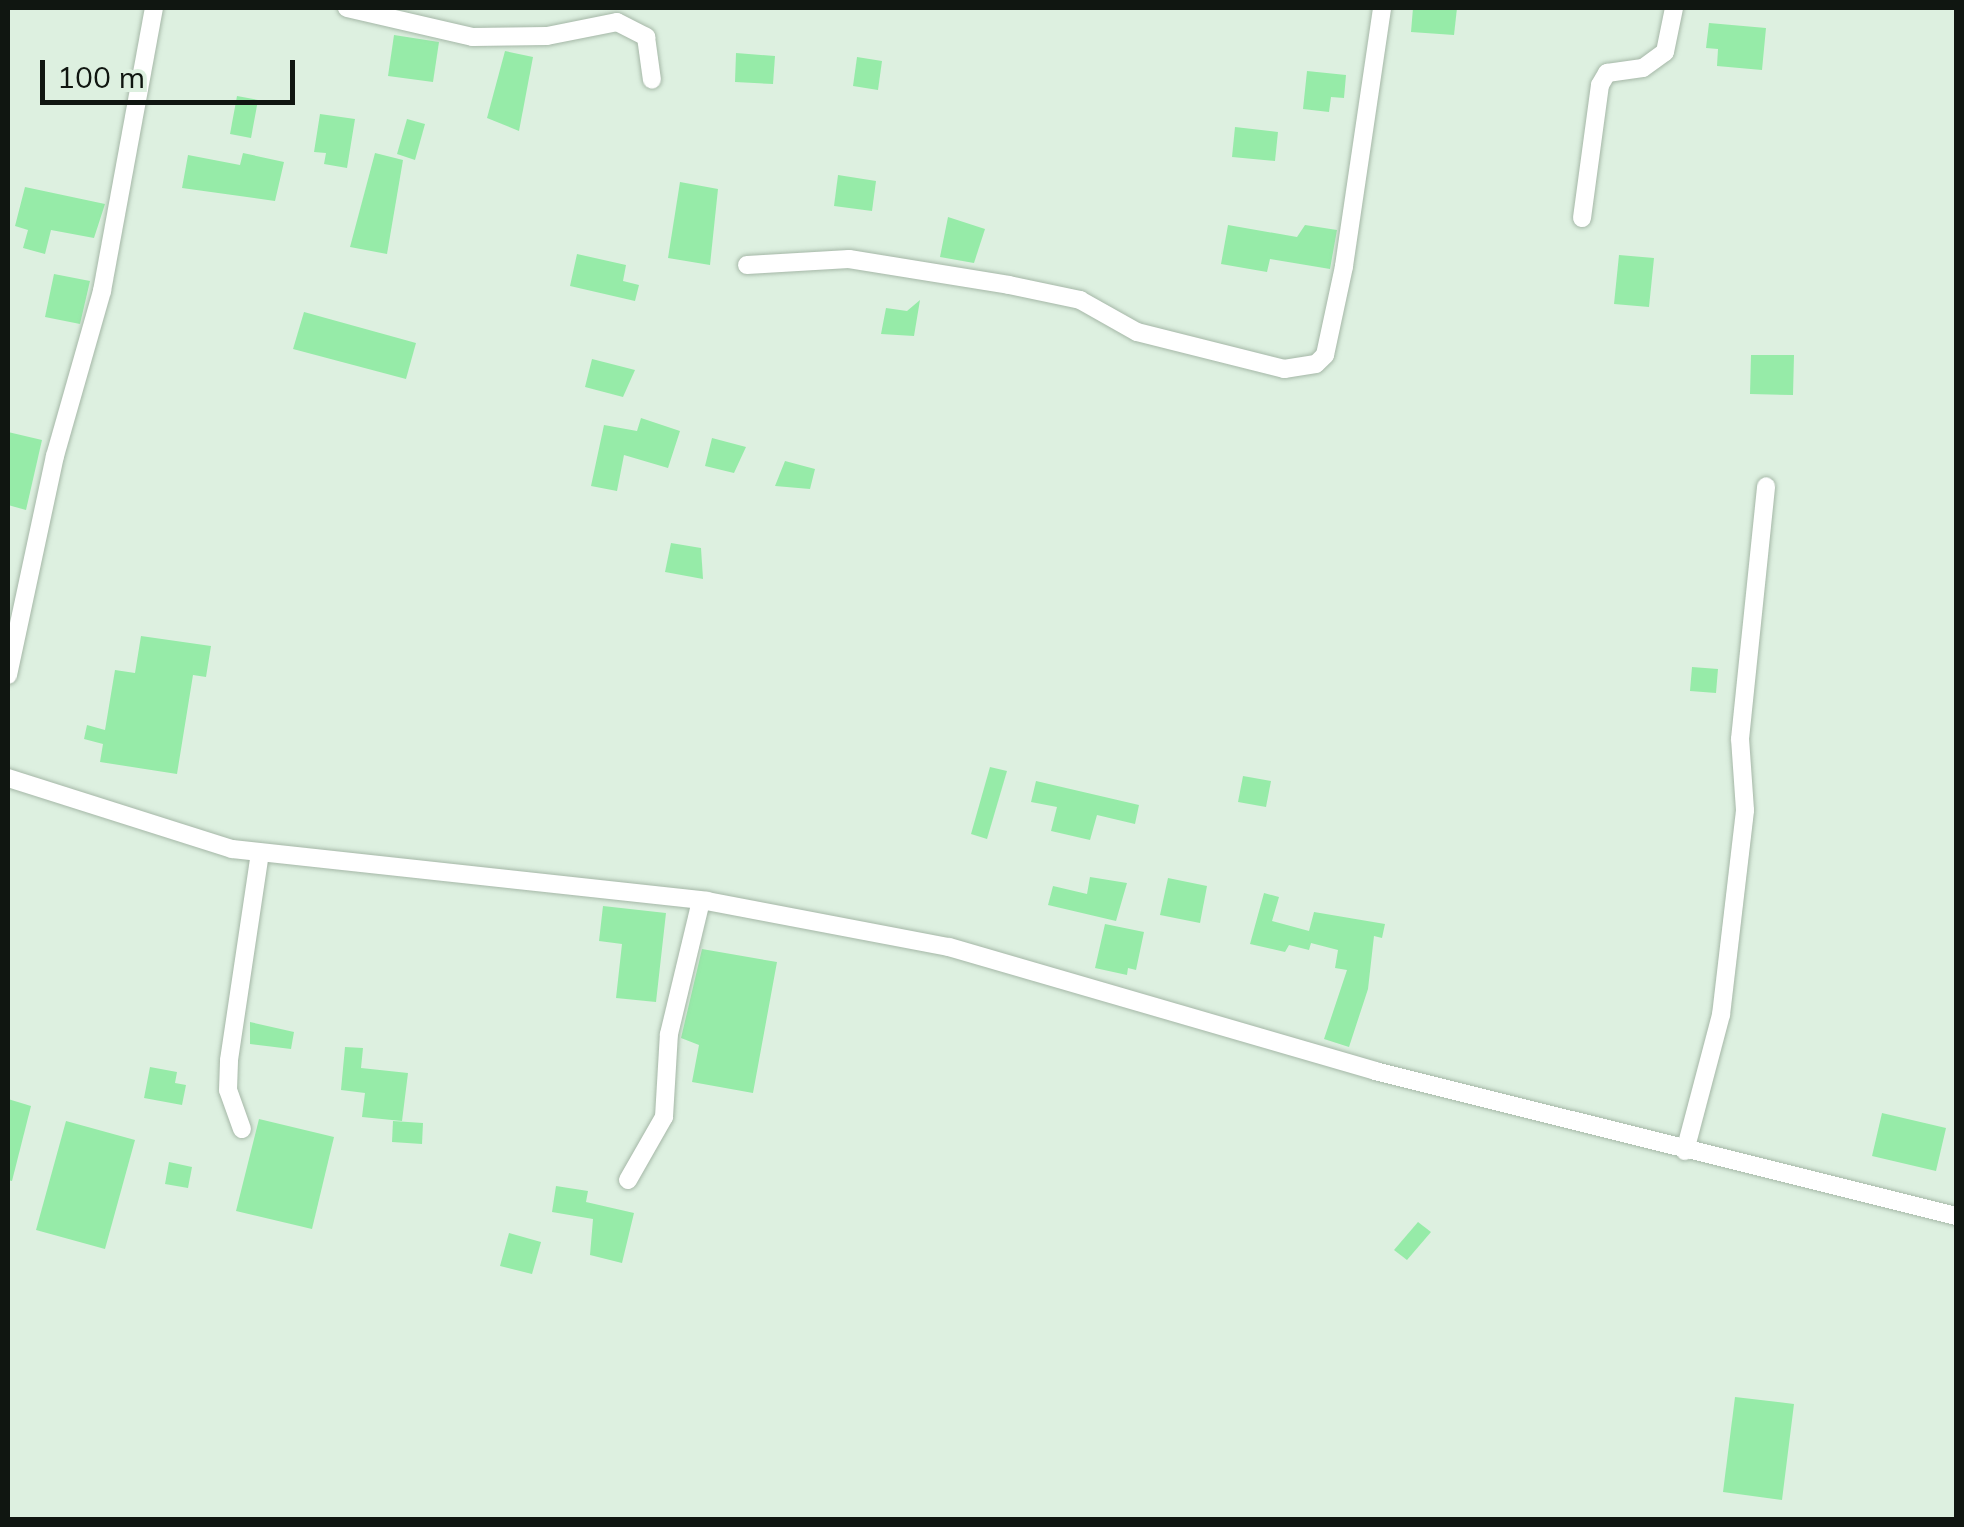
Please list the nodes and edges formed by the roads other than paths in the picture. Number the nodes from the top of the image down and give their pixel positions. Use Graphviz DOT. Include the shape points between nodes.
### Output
graph roads {
  1 [pos="154,8"];
  2 [pos="347,8"];
  3 [pos="1382,8"];
  4 [pos="1674,8"];
  5 [pos="652,80"];
  6 [pos="1582,218"];
  7 [pos="747,265"];
  8 [pos="1766,486"];
  9 [pos="8,675"];
  10 [pos="8,778"];
  11 [pos="260,853"];
  12 [pos="701,901"];
  13 [pos="242,1129"];
  14 [pos="1685,1151"];
  15 [pos="628,1180"];
  16 [pos="1956,1216"];
  1 -- 9 [label="street" via="102,290 55,456"];
  2 -- 5 [label="street" via="473,37 546,36 617,22 646,37"];
  3 -- 7 [label="street" via="1344,266 1326,356 1316,364 1284,369 1137,332 1080,300 1009,285 849,260"];
  4 -- 6 [label="street" via="1665,52 1643,68 1607,74 1600,86"];
  8 -- 14 [label="street" via="1740,739 1745,810 1723,995"];
  10 -- 11 [label="street" via="157,828"];
  11 -- 12 [label="street"];
  11 -- 13 [label="street" via="229,1060 230,1102"];
  12 -- 14 [label="street" via="949,947 1375,1071"];
  12 -- 15 [label="street" via="669,1034 664,1117"];
  14 -- 16 [label="street"];
}
